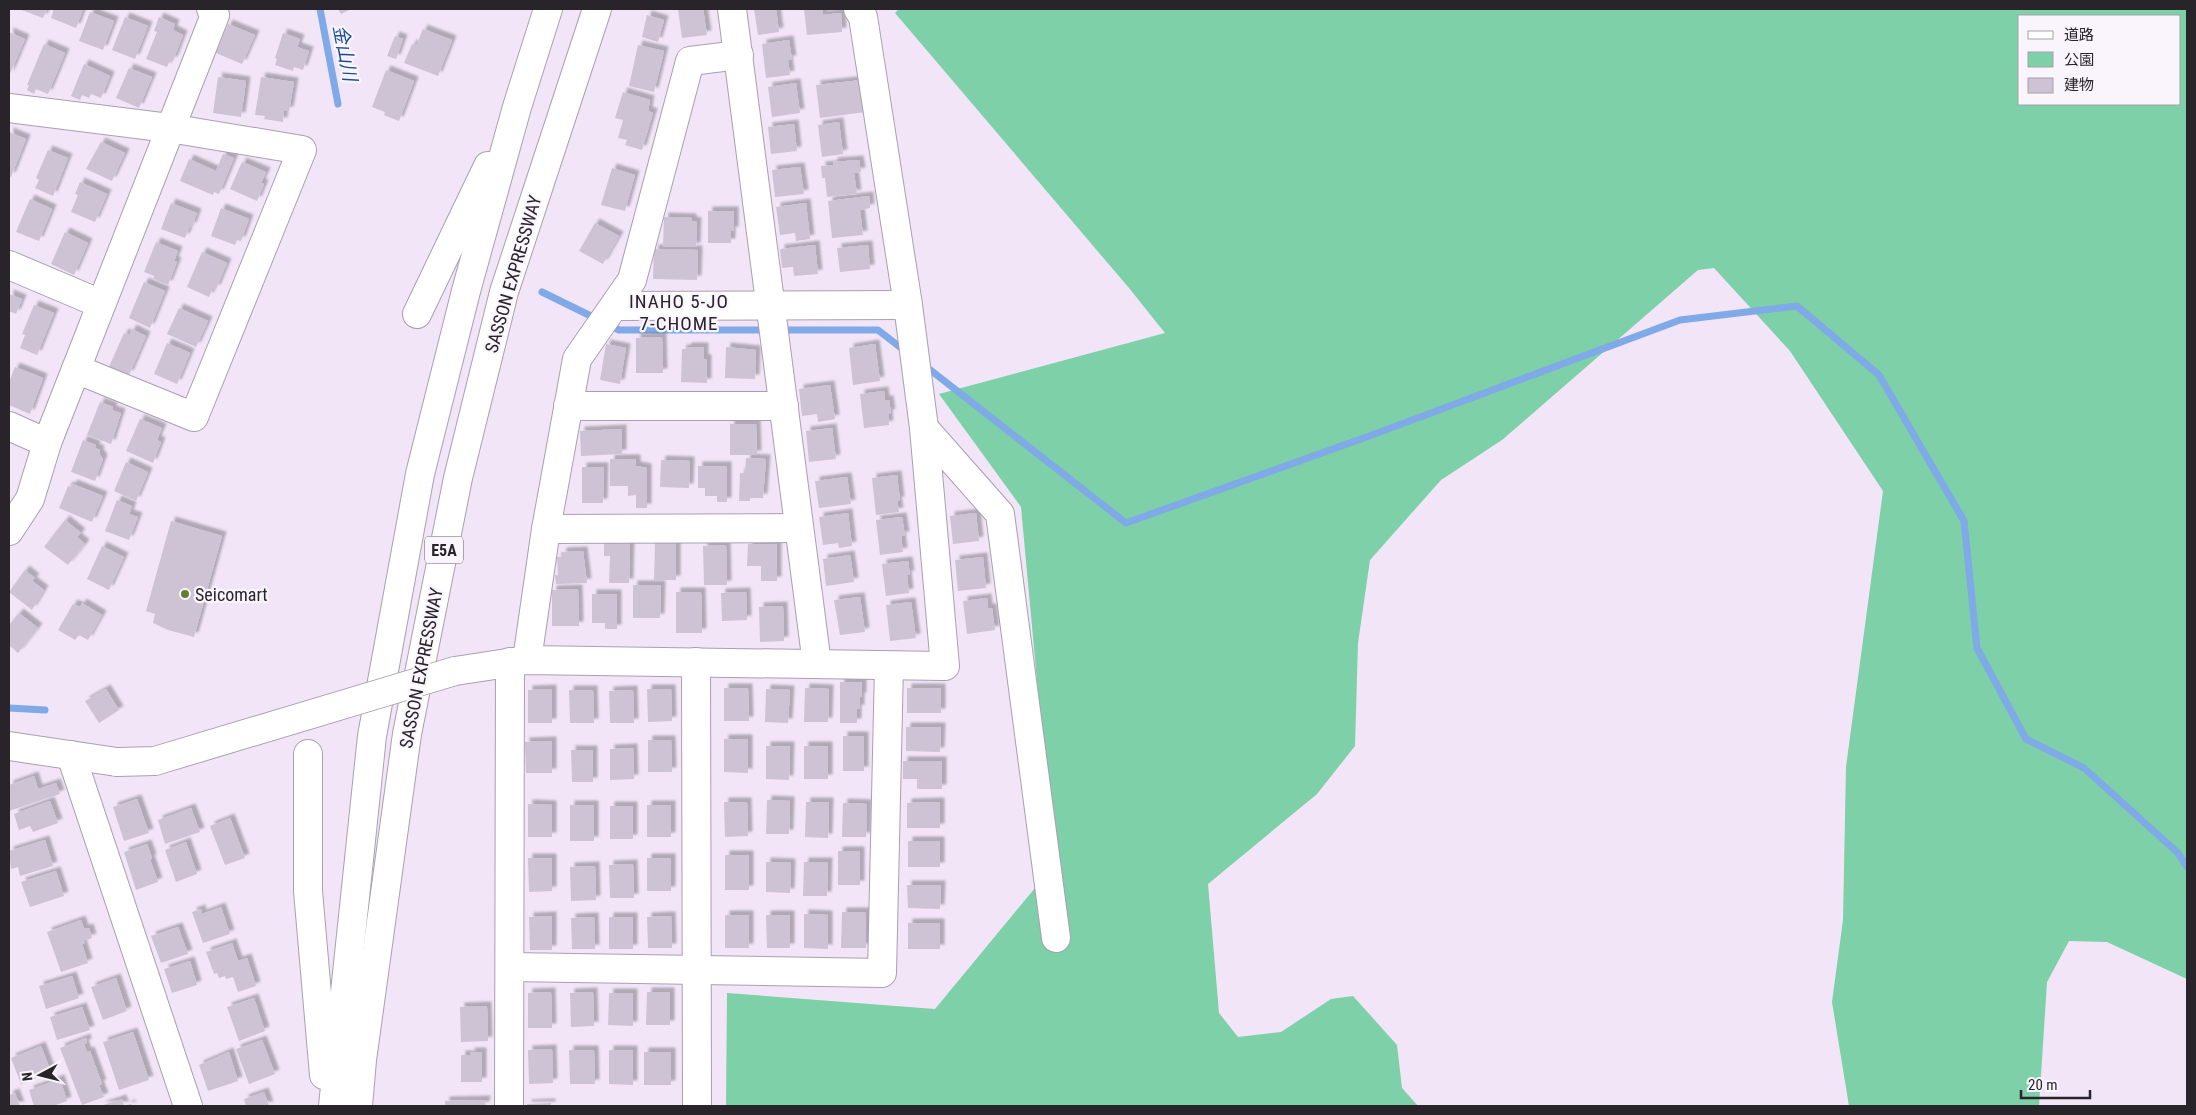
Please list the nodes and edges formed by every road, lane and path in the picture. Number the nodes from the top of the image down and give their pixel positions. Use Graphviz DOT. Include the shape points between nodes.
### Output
graph roads {
  1 [pos="211,9"];
  2 [pos="548,9"];
  3 [pos="597,9"];
  4 [pos="732,9"];
  5 [pos="858,9"];
  6 [pos="739,55"];
  7 [pos="517,107"];
  8 [pos="9,108"];
  9 [pos="169,128"];
  10 [pos="9,265"];
  11 [pos="101,304"];
  12 [pos="908,305"];
  13 [pos="613,308"];
  14 [pos="771,310"];
  15 [pos="417,314"];
  16 [pos="76,369"];
  17 [pos="568,406"];
  18 [pos="784,406"];
  19 [pos="9,426"];
  20 [pos="924,428"];
  21 [pos="47,443"];
  22 [pos="799,528"];
  23 [pos="546,529"];
  24 [pos="9,530"];
  25 [pos="519,661"];
  26 [pos="696,662"];
  27 [pos="817,664"];
  28 [pos="889,666"];
  29 [pos="9,746"];
  30 [pos="308,754"];
  31 [pos="71,755"];
  32 [pos="1056,938"];
  33 [pos="510,967"];
  34 [pos="697,968"];
  35 [pos="188,1106"];
  36 [pos="326,1106"];
  37 [pos="333,1106"];
  38 [pos="358,1106"];
  39 [pos="509,1106"];
  40 [pos="697,1106"];
  1 -- 9 [label="main road" via="215,15"];
  2 -- 7 [label="main road, SASSON EXPRESSWAY / E5A"];
  3 -- 38 [label="main road, SASSON EXPRESSWAY / E5A" via="504,292 458,478 407,734"];
  4 -- 6 [label="main road"];
  5 -- 12 [label="main road" via="864,17"];
  6 -- 13 [label="main road" via="690,62 632,280"];
  6 -- 14 [label="main road"];
  7 -- 15 [label="main road"];
  7 -- 37 [label="main road, SASSON EXPRESSWAY / E5A" via="463,301 420,474 407,542 372,736"];
  8 -- 9 [label="main road"];
  9 -- 11 [label="main road"];
  9 -- 16 [label="main road" via="302,150 194,417"];
  10 -- 11 [label="main road"];
  11 -- 16 [label="main road"];
  12 -- 14 [label="main road"];
  12 -- 20 [label="main road"];
  13 -- 14 [label="main road"];
  13 -- 17 [label="main road" via="577,359"];
  14 -- 18 [label="main road"];
  16 -- 21 [label="main road"];
  17 -- 18 [label="main road"];
  17 -- 23 [label="main road"];
  18 -- 22 [label="main road"];
  19 -- 21 [label="main road"];
  20 -- 28 [label="main road" via="945,666"];
  20 -- 32 [label="main road" via="1000,514"];
  21 -- 24 [label="main road" via="30,499"];
  22 -- 23 [label="main road"];
  22 -- 27 [label="main road"];
  23 -- 25 [label="main road"];
  25 -- 26 [label="main road"];
  25 -- 31 [label="main road, bridge" via="455,671 155,761 117,762"];
  25 -- 33 [label="main road"];
  26 -- 27 [label="main road"];
  26 -- 34 [label="main road"];
  27 -- 28 [label="main road"];
  28 -- 34 [label="main road" via="882,973"];
  29 -- 31 [label="main road"];
  30 -- 36 [label="main road" via="308,891"];
  31 -- 35 [label="main road"];
  33 -- 34 [label="main road"];
  33 -- 39 [label="main road"];
  34 -- 40 [label="main road"];
}
